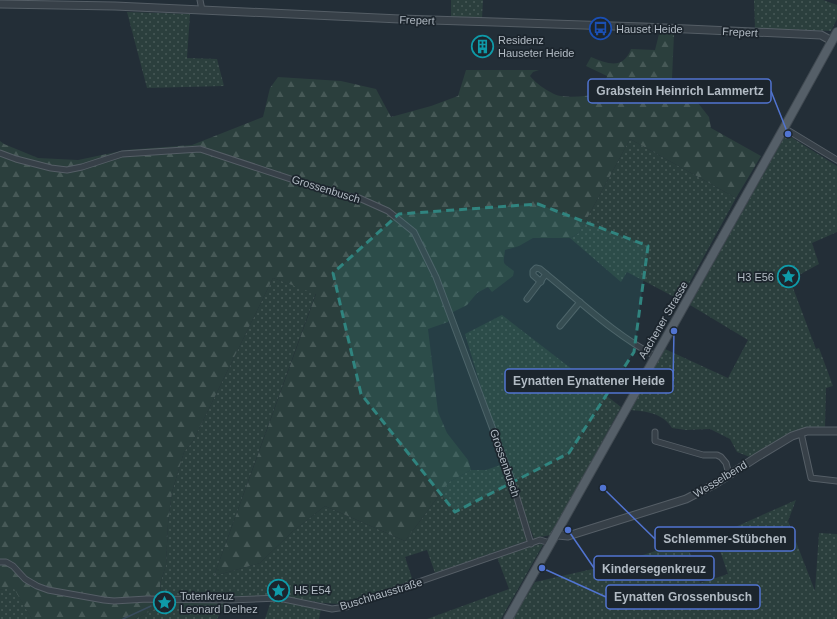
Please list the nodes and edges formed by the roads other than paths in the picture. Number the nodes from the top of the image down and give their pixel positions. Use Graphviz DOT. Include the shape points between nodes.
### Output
graph roads {
  1 [pos="200,0"];
  2 [pos="0,4"];
  3 [pos="202,10"];
  4 [pos="837,32"];
  5 [pos="832,40"];
  6 [pos="784,128"];
  7 [pos="0,153"];
  8 [pos="837,160"];
  9 [pos="546,274"];
  10 [pos="541,282"];
  11 [pos="527,299"];
  12 [pos="580,302"];
  13 [pos="560,326"];
  14 [pos="655,356"];
  15 [pos="837,431"];
  16 [pos="655,432"];
  17 [pos="801,433"];
  18 [pos="729,474"];
  19 [pos="837,481"];
  20 [pos="555,534"];
  21 [pos="550,543"];
  22 [pos="531,544"];
  23 [pos="0,562"];
  24 [pos="508,619"];
  1 -- 3 [label="street"];
  2 -- 3 [label="street, Frepert"];
  3 -- 5 [label="street, Frepert" via="821,35"];
  4 -- 5 [label="main road, Aachener Strasse"];
  5 -- 6 [label="main road, Aachener Strasse"];
  6 -- 8 [label="street"];
  6 -- 14 [label="main road, Aachener Strasse"];
  7 -- 22 [label="street, Grossenbusch" via="67,170 122,154 200,149 336,194 359,198 388,212 414,232 436,277 510,475"];
  9 -- 10 [label="street"];
  9 -- 10 [label="street" via="536,268 533,271 533,275"];
  9 -- 12 [label="street"];
  10 -- 11 [label="street"];
  12 -- 13 [label="street"];
  12 -- 14 [label="street" via="610,327"];
  14 -- 20 [label="main road, Aachener Strasse"];
  15 -- 17 [label="street, Wesselbend" via="817,430"];
  16 -- 18 [label="street" via="656,441 703,455 717,454 726,463"];
  17 -- 18 [label="street, Wesselbend"];
  17 -- 19 [label="street" via="811,478"];
  18 -- 20 [label="street, Wesselbend" via="686,499 568,536"];
  20 -- 21 [label="main road, Aachener Strasse"];
  21 -- 22 [label="street, Buschhausstraße" via="540,540"];
  21 -- 24 [label="main road, Aachener Strasse"];
  22 -- 23 [label="street, Buschhausstraße" via="346,607 332,609 279,598 104,600 37,586 25,579 13,566"];
}
